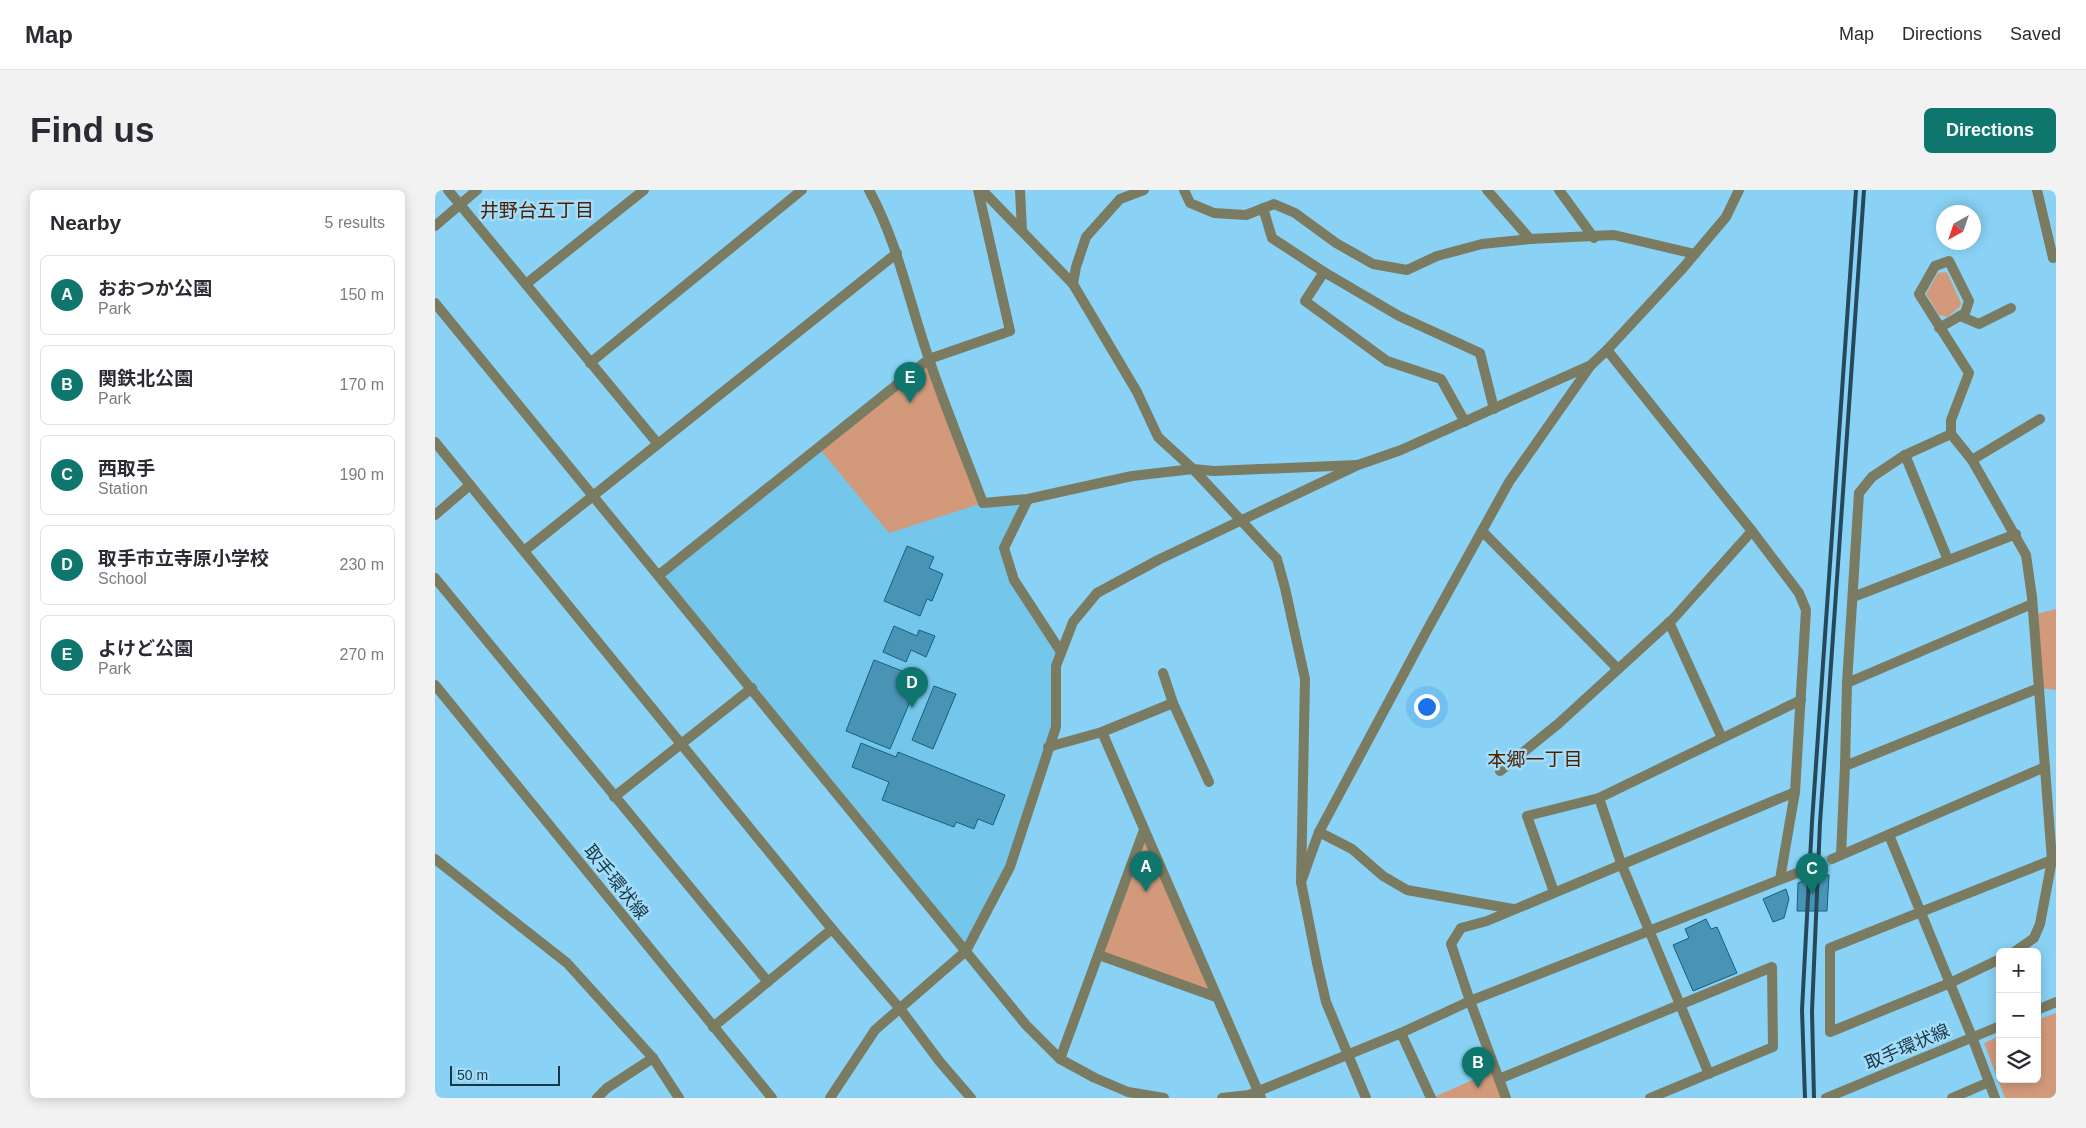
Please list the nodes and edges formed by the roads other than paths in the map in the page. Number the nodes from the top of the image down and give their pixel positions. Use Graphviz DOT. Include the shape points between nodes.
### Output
graph roads {
  1 [pos="448,190"];
  2 [pos="477,190"];
  3 [pos="644,190"];
  4 [pos="802,190"];
  5 [pos="869,190"];
  6 [pos="978,190"];
  7 [pos="982,190"];
  8 [pos="1021,190"];
  9 [pos="1144,190"];
  10 [pos="1184,190"];
  11 [pos="1487,190"];
  12 [pos="1559,190"];
  13 [pos="1739,190"];
  14 [pos="2037,190"];
  15 [pos="461,205"];
  16 [pos="1263,208"];
  17 [pos="435,226"];
  18 [pos="1022,231"];
  19 [pos="1593,238"];
  20 [pos="1530,239"];
  21 [pos="897,253"];
  22 [pos="1695,254"];
  23 [pos="2056,257"];
  24 [pos="1324,272"];
  25 [pos="526,284"];
  26 [pos="1073,284"];
  27 [pos="435,303"];
  28 [pos="2011,308"];
  29 [pos="1960,316"];
  30 [pos="1939,328"];
  31 [pos="1607,350"];
  32 [pos="929,359"];
  33 [pos="590,363"];
  34 [pos="1591,365"];
  35 [pos="1494,409"];
  36 [pos="2040,420"];
  37 [pos="1465,422"];
  38 [pos="1951,434"];
  39 [pos="435,442"];
  40 [pos="658,444"];
  41 [pos="1905,455"];
  42 [pos="1972,460"];
  43 [pos="1359,465"];
  44 [pos="1193,469"];
  45 [pos="470,485"];
  46 [pos="592,496"];
  47 [pos="1028,499"];
  48 [pos="435,515"];
  49 [pos="1243,521"];
  50 [pos="1482,531"];
  51 [pos="1752,531"];
  52 [pos="2016,534"];
  53 [pos="524,551"];
  54 [pos="1947,560"];
  55 [pos="659,575"];
  56 [pos="435,578"];
  57 [pos="1853,597"];
  58 [pos="2032,604"];
  59 [pos="1669,622"];
  60 [pos="1061,652"];
  61 [pos="1618,669"];
  62 [pos="1163,673"];
  63 [pos="1847,682"];
  64 [pos="435,685"];
  65 [pos="752,688"];
  66 [pos="2039,688"];
  67 [pos="1801,700"];
  68 [pos="1173,703"];
  69 [pos="1102,732"];
  70 [pos="1722,738"];
  71 [pos="681,742"];
  72 [pos="1049,747"];
  73 [pos="1845,766"];
  74 [pos="2045,767"];
  75 [pos="1500,771"];
  76 [pos="1209,782"];
  77 [pos="1795,792"];
  78 [pos="614,797"];
  79 [pos="1599,798"];
  80 [pos="1144,830"];
  81 [pos="1319,832"];
  82 [pos="1889,835"];
  83 [pos="435,859"];
  84 [pos="2054,860"];
  85 [pos="1621,863"];
  86 [pos="1813,867"];
  87 [pos="1797,873"];
  88 [pos="1813,878"];
  89 [pos="1780,879"];
  90 [pos="1301,882"];
  91 [pos="1554,892"];
  92 [pos="1514,909"];
  93 [pos="1919,912"];
  94 [pos="832,929"];
  95 [pos="1649,932"];
  96 [pos="2019,948"];
  97 [pos="966,951"];
  98 [pos="1099,955"];
  99 [pos="1996,960"];
  100 [pos="767,983"];
  101 [pos="1950,983"];
  102 [pos="1217,997"];
  103 [pos="1470,1001"];
  104 [pos="2056,1002"];
  105 [pos="1679,1004"];
  106 [pos="2041,1008"];
  107 [pos="901,1010"];
  108 [pos="713,1027"];
  109 [pos="1996,1028"];
  110 [pos="1401,1033"];
  111 [pos="1971,1037"];
  112 [pos="1347,1054"];
  113 [pos="653,1058"];
  114 [pos="1060,1059"];
  115 [pos="1709,1074"];
  116 [pos="1499,1079"];
  117 [pos="1989,1082"];
  118 [pos="1259,1094"];
  119 [pos="1128,1095"];
  120 [pos="597,1098"];
  121 [pos="679,1098"];
  122 [pos="772,1098"];
  123 [pos="830,1098"];
  124 [pos="971,1098"];
  125 [pos="1164,1098"];
  126 [pos="1222,1098"];
  127 [pos="1366,1098"];
  128 [pos="1431,1098"];
  129 [pos="1506,1098"];
  130 [pos="1651,1098"];
  131 [pos="1826,1098"];
  132 [pos="1952,1098"];
  133 [pos="1995,1098"];
  1 -- 15 [label="street"];
  2 -- 15 [label="street"];
  3 -- 25 [label="street"];
  4 -- 33 [label="street"];
  5 -- 21 [label="street"];
  6 -- 32 [label="street" via="1010,331"];
  7 -- 18 [label="street"];
  8 -- 18 [label="street"];
  9 -- 26 [label="street" via="1120,199 1086,237"];
  10 -- 16 [label="street" via="1190,203 1214,213 1246,215"];
  11 -- 20 [label="street"];
  12 -- 19 [label="street"];
  13 -- 22 [label="street" via="1726,217"];
  14 -- 23 [label="street" via="2053,258"];
  15 -- 17 [label="street"];
  15 -- 25 [label="street"];
  16 -- 20 [label="street" via="1274,204 1295,213 1336,243 1373,264 1407,270 1437,256 1482,244"];
  16 -- 24 [label="street" via="1272,238"];
  18 -- 26 [label="street"];
  19 -- 20 [label="street"];
  19 -- 22 [label="street" via="1614,235"];
  21 -- 32 [label="street"];
  21 -- 40 [label="street"];
  22 -- 31 [label="street"];
  24 -- 35 [label="street" via="1399,316 1480,353"];
  24 -- 37 [label="street" via="1305,301 1387,361 1441,379"];
  25 -- 33 [label="street"];
  26 -- 44 [label="street" via="1137,392 1158,437"];
  27 -- 46 [label="street"];
  28 -- 29 [label="street" via="1979,324"];
  29 -- 30 [label="street"];
  29 -- 30 [label="street" via="1965,313 1969,301 1949,261 1935,266 1919,294"];
  30 -- 38 [label="street" via="1969,373 1951,420"];
  31 -- 34 [label="street"];
  31 -- 51 [label="street"];
  32 -- 47 [label="street" via="983,502"];
  32 -- 55 [label="street"];
  33 -- 40 [label="street"];
  34 -- 35 [label="street"];
  34 -- 50 [label="street" via="1509,482"];
  35 -- 37 [label="street"];
  36 -- 42 [label="street"];
  37 -- 43 [label="street"];
  38 -- 41 [label="street"];
  38 -- 42 [label="street"];
  39 -- 45 [label="street"];
  40 -- 46 [label="street"];
  41 -- 54 [label="street"];
  41 -- 57 [label="street" via="1872,477 1859,493"];
  42 -- 52 [label="street"];
  43 -- 44 [label="street"];
  43 -- 49 [label="street"];
  44 -- 47 [label="street" via="1132,476"];
  44 -- 49 [label="street"];
  45 -- 48 [label="street"];
  45 -- 53 [label="street"];
  46 -- 53 [label="street"];
  46 -- 55 [label="street"];
  47 -- 60 [label="street" via="1004,548 1014,580"];
  49 -- 60 [label="street" via="1160,559 1097,594 1073,622"];
  49 -- 90 [label="street" via="1277,559 1305,679"];
  50 -- 61 [label="street"];
  50 -- 81 [label="street"];
  51 -- 59 [label="street"];
  51 -- 67 [label="street" via="1799,593 1806,610"];
  52 -- 54 [label="street"];
  52 -- 58 [label="street" via="2027,555"];
  53 -- 71 [label="street"];
  54 -- 57 [label="street"];
  55 -- 65 [label="street"];
  56 -- 78 [label="street"];
  57 -- 63 [label="street"];
  58 -- 63 [label="street"];
  58 -- 66 [label="street"];
  59 -- 61 [label="street"];
  59 -- 70 [label="street"];
  60 -- 72 [label="street" via="1056,666 1056,727"];
  61 -- 75 [label="street"];
  62 -- 68 [label="street"];
  63 -- 73 [label="street"];
  64 -- 108 [label="street, 取手環状線"];
  65 -- 71 [label="street"];
  65 -- 97 [label="street"];
  66 -- 73 [label="street"];
  66 -- 74 [label="street"];
  67 -- 70 [label="street"];
  67 -- 77 [label="street"];
  68 -- 69 [label="street"];
  68 -- 76 [label="street"];
  69 -- 72 [label="street"];
  69 -- 80 [label="street"];
  70 -- 79 [label="street"];
  71 -- 78 [label="street"];
  71 -- 94 [label="street"];
  72 -- 97 [label="street" via="1010,867"];
  73 -- 82 [label="street" via="1837,857"];
  74 -- 82 [label="street"];
  74 -- 84 [label="street"];
  77 -- 85 [label="street"];
  77 -- 89 [label="street"];
  78 -- 100 [label="street"];
  79 -- 85 [label="street"];
  79 -- 91 [label="street" via="1527,816"];
  80 -- 98 [label="street"];
  80 -- 102 [label="street"];
  81 -- 90 [label="street"];
  81 -- 92 [label="street" via="1352,849 1383,876 1407,890"];
  82 -- 93 [label="street"];
  83 -- 113 [label="street" via="567,963"];
  84 -- 93 [label="street"];
  84 -- 96 [label="street" via="2040,924 2034,938"];
  85 -- 91 [label="street"];
  85 -- 95 [label="street"];
  86 -- 88 [label="street"];
  87 -- 89 [label="street"];
  89 -- 95 [label="street"];
  90 -- 112 [label="street" via="1326,1002"];
  91 -- 92 [label="street"];
  92 -- 103 [label="street" via="1461,928 1451,944"];
  93 -- 101 [label="street"];
  93 -- 101 [label="street" via="1830,948 1830,1032"];
  94 -- 100 [label="street"];
  94 -- 107 [label="street"];
  95 -- 103 [label="street"];
  95 -- 105 [label="street"];
  97 -- 107 [label="street"];
  97 -- 114 [label="street" via="1026,1025"];
  98 -- 102 [label="street"];
  98 -- 114 [label="street"];
  99 -- 101 [label="street"];
  100 -- 108 [label="street"];
  101 -- 111 [label="street"];
  102 -- 118 [label="street"];
  103 -- 110 [label="street"];
  103 -- 116 [label="street"];
  104 -- 106 [label="street"];
  105 -- 115 [label="street"];
  105 -- 115 [label="street" via="1772,967 1773,1047"];
  105 -- 116 [label="street"];
  107 -- 123 [label="street" via="875,1030"];
  107 -- 124 [label="street"];
  108 -- 122 [label="street, 取手環状線"];
  109 -- 111 [label="street, 取手環状線"];
  110 -- 112 [label="street"];
  110 -- 128 [label="street"];
  111 -- 117 [label="street"];
  111 -- 131 [label="street, 取手環状線"];
  112 -- 118 [label="street"];
  112 -- 127 [label="street"];
  113 -- 120 [label="street"];
  113 -- 121 [label="street"];
  114 -- 119 [label="street"];
  115 -- 130 [label="street"];
  116 -- 129 [label="street"];
  117 -- 132 [label="street"];
  117 -- 133 [label="street"];
  118 -- 126 [label="street"];
  119 -- 125 [label="street"];
}
